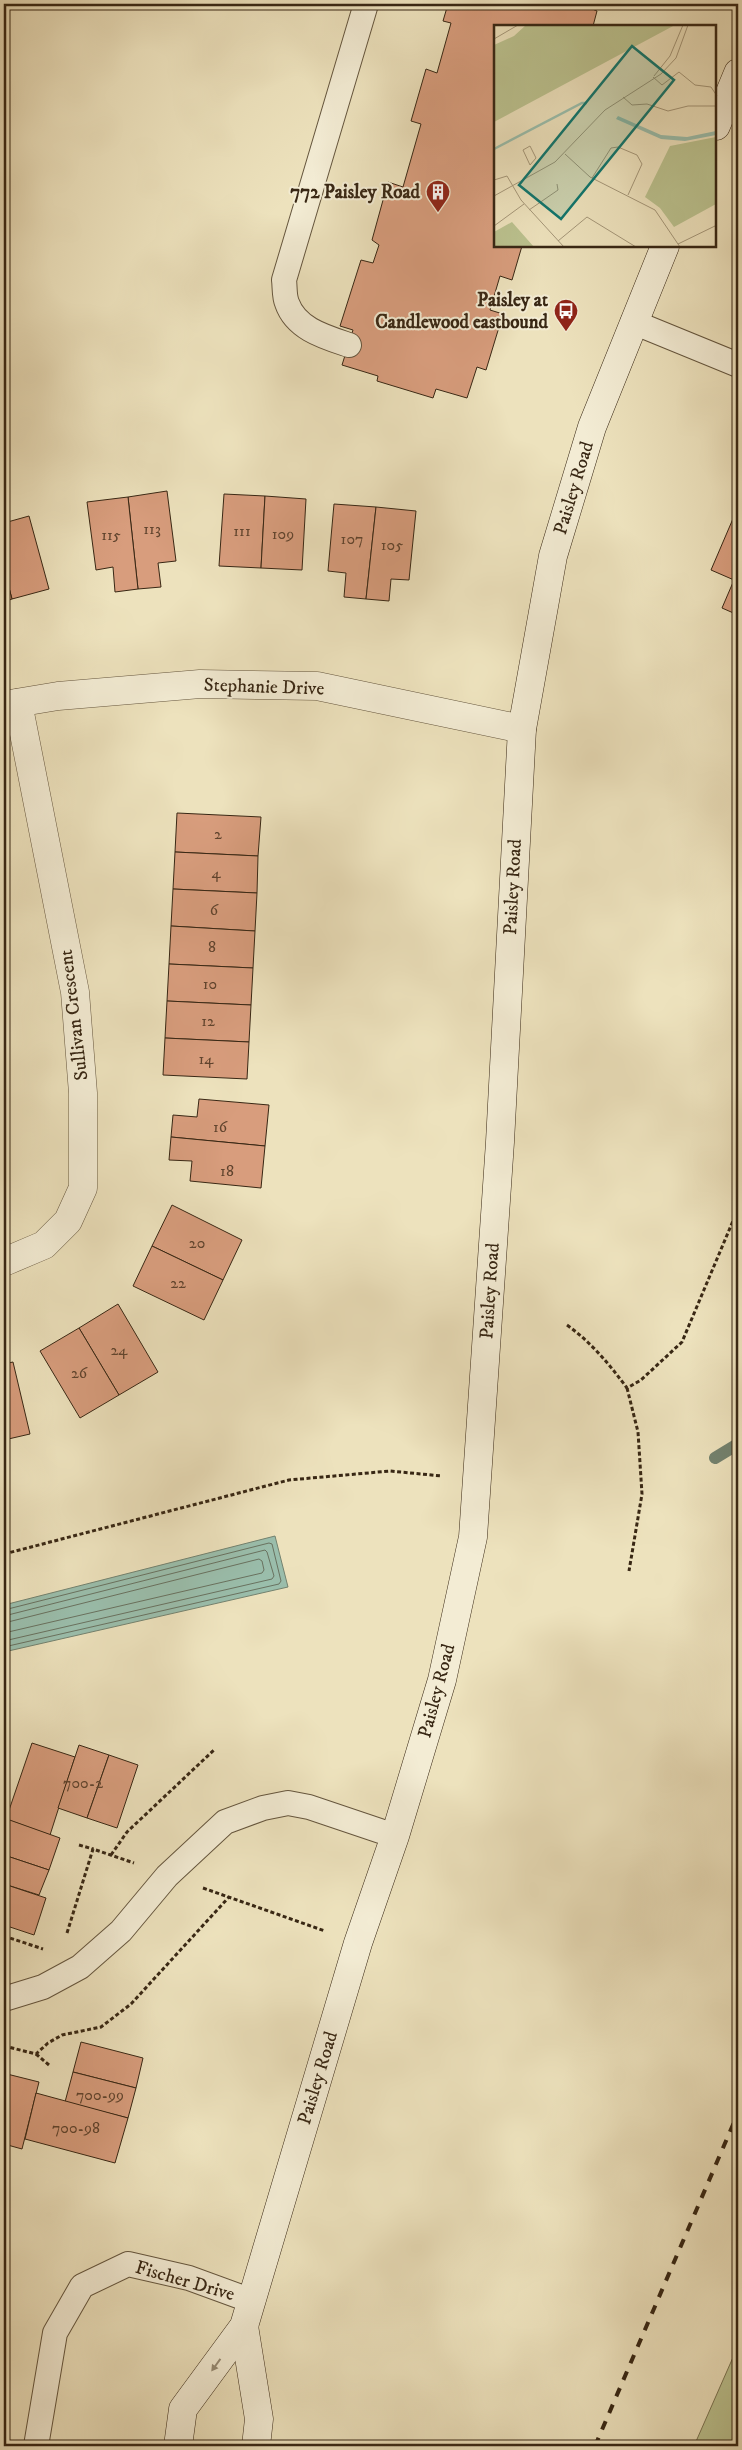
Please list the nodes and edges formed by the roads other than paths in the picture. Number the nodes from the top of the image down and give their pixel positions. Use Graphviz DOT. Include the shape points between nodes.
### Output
graph roads {
  1 [pos="366,4"];
  2 [pos="738,73"];
  3 [pos="717,124"];
  4 [pos="664,248"];
  5 [pos="633,322"];
  6 [pos="349,345"];
  7 [pos="738,365"];
  8 [pos="11,704"];
  9 [pos="522,729"];
  10 [pos="4,1262"];
  11 [pos="395,1836"];
  12 [pos="4,1999"];
  13 [pos="248,2313"];
  14 [pos="36,2446"];
  15 [pos="178,2446"];
  16 [pos="256,2446"];
  1 -- 6 [label="lane" via="284,280 286,302 298,321 321,335"];
  2 -- 3 [label="main road"];
  4 -- 5 [label="main road, Paisley Road"];
  5 -- 7 [label="lane"];
  5 -- 9 [label="main road, Paisley Road" via="592,427 553,556"];
  8 -- 9 [label="main road, Stephanie Drive" via="58,696 200,684 317,686"];
  8 -- 10 [label="main road, Sullivan Crescent" via="75,992 83,1093 83,1188 68,1221 44,1245"];
  9 -- 11 [label="main road, Paisley Road" via="500,1142 473,1537 442,1680"];
  11 -- 12 [label="lane" via="288,1803 225,1822 168,1876 121,1931 80,1967 65,1964 43,1987"];
  11 -- 13 [label="main road, Paisley Road" via="358,1943"];
  13 -- 14 [label="lane, Fischer Drive" via="189,2278 128,2264 82,2286 55,2333"];
  13 -- 15 [label="main road, Paisley Road, one-way" via="183,2409"];
  13 -- 16 [label="main road, Paisley Road" via="259,2419"];
}
